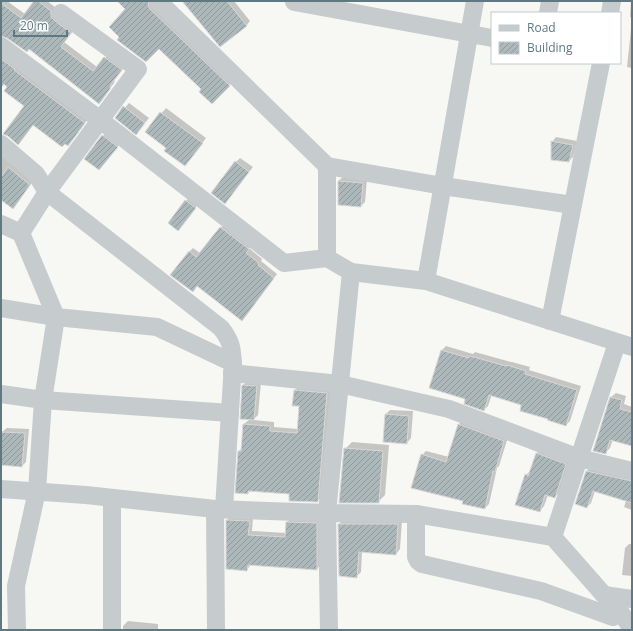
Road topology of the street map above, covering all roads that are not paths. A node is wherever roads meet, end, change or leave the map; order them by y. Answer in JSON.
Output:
{"nodes":[{"id":1,"x":158,"y":1,"type":"edge"},
{"id":2,"x":295,"y":1,"type":"edge"},
{"id":3,"x":475,"y":1,"type":"edge"},
{"id":4,"x":550,"y":1,"type":"edge"},
{"id":5,"x":612,"y":1,"type":"edge"},
{"id":6,"x":548,"y":12,"type":"edge"},
{"id":7,"x":610,"y":12,"type":"edge"},
{"id":8,"x":61,"y":13,"type":"dead end"},
{"id":9,"x":469,"y":35,"type":"junction"},
{"id":10,"x":491,"y":38,"type":"edge"},
{"id":11,"x":1,"y":46,"type":"edge"},
{"id":12,"x":601,"y":64,"type":"edge"},
{"id":13,"x":100,"y":120,"type":"junction"},
{"id":14,"x":1,"y":144,"type":"edge"},
{"id":15,"x":327,"y":166,"type":"junction"},
{"id":16,"x":443,"y":186,"type":"junction"},
{"id":17,"x":47,"y":192,"type":"junction"},
{"id":18,"x":573,"y":205,"type":"junction"},
{"id":19,"x":1,"y":224,"type":"edge"},
{"id":20,"x":21,"y":233,"type":"junction"},
{"id":21,"x":327,"y":258,"type":"junction"},
{"id":22,"x":351,"y":272,"type":"junction"},
{"id":23,"x":426,"y":281,"type":"junction"},
{"id":24,"x":1,"y":308,"type":"edge"},
{"id":25,"x":56,"y":317,"type":"junction"},
{"id":26,"x":550,"y":321,"type":"junction"},
{"id":27,"x":624,"y":345,"type":"edge"},
{"id":28,"x":233,"y":368,"type":"junction"},
{"id":29,"x":340,"y":384,"type":"junction"},
{"id":30,"x":1,"y":394,"type":"edge"},
{"id":31,"x":44,"y":400,"type":"junction"},
{"id":32,"x":230,"y":412,"type":"junction"},
{"id":33,"x":579,"y":458,"type":"junction"},
{"id":34,"x":632,"y":471,"type":"edge"},
{"id":35,"x":1,"y":489,"type":"edge"},
{"id":36,"x":37,"y":491,"type":"junction"},
{"id":37,"x":112,"y":498,"type":"junction"},
{"id":38,"x":219,"y":509,"type":"junction"},
{"id":39,"x":327,"y":513,"type":"junction"},
{"id":40,"x":416,"y":514,"type":"junction"},
{"id":41,"x":553,"y":537,"type":"junction"},
{"id":42,"x":615,"y":610,"type":"edge"},
{"id":43,"x":632,"y":629,"type":"edge"},
{"id":44,"x":17,"y":630,"type":"edge"},
{"id":45,"x":112,"y":630,"type":"edge"},
{"id":46,"x":216,"y":630,"type":"edge"},
{"id":47,"x":329,"y":630,"type":"edge"}],
"edges":[{"from":1,"to":15,"type":"street"},
{"from":2,"to":9,"type":"street"},
{"from":3,"to":9,"type":"street"},
{"from":4,"to":6,"type":"street"},
{"from":5,"to":7,"type":"street"},
{"from":8,"to":13,"type":"street"},
{"from":9,"to":10,"type":"street"},
{"from":9,"to":16,"type":"street"},
{"from":11,"to":13,"type":"street"},
{"from":12,"to":18,"type":"street"},
{"from":13,"to":17,"type":"street"},
{"from":13,"to":21,"type":"street"},
{"from":14,"to":17,"type":"street"},
{"from":15,"to":16,"type":"street"},
{"from":15,"to":21,"type":"street"},
{"from":16,"to":18,"type":"street"},
{"from":16,"to":23,"type":"street"},
{"from":17,"to":20,"type":"street"},
{"from":17,"to":28,"type":"street"},
{"from":18,"to":26,"type":"street"},
{"from":19,"to":20,"type":"street"},
{"from":20,"to":25,"type":"street"},
{"from":21,"to":22,"type":"street"},
{"from":22,"to":23,"type":"street"},
{"from":22,"to":29,"type":"street"},
{"from":23,"to":26,"type":"street"},
{"from":24,"to":25,"type":"street"},
{"from":25,"to":28,"type":"street"},
{"from":25,"to":31,"type":"street"},
{"from":26,"to":27,"type":"street"},
{"from":27,"to":33,"type":"street"},
{"from":28,"to":29,"type":"street"},
{"from":28,"to":32,"type":"street"},
{"from":29,"to":33,"type":"street"},
{"from":29,"to":39,"type":"street"},
{"from":30,"to":31,"type":"street"},
{"from":31,"to":32,"type":"street"},
{"from":31,"to":36,"type":"street"},
{"from":32,"to":38,"type":"street"},
{"from":33,"to":34,"type":"street"},
{"from":33,"to":41,"type":"street"},
{"from":35,"to":36,"type":"street"},
{"from":36,"to":37,"type":"street"},
{"from":36,"to":44,"type":"street"},
{"from":37,"to":38,"type":"street"},
{"from":37,"to":45,"type":"street"},
{"from":38,"to":39,"type":"street"},
{"from":38,"to":46,"type":"street"},
{"from":39,"to":40,"type":"street"},
{"from":39,"to":47,"type":"street"},
{"from":40,"to":41,"type":"street"},
{"from":40,"to":42,"type":"street"},
{"from":41,"to":42,"type":"street"},
{"from":42,"to":43,"type":"street"}]}
